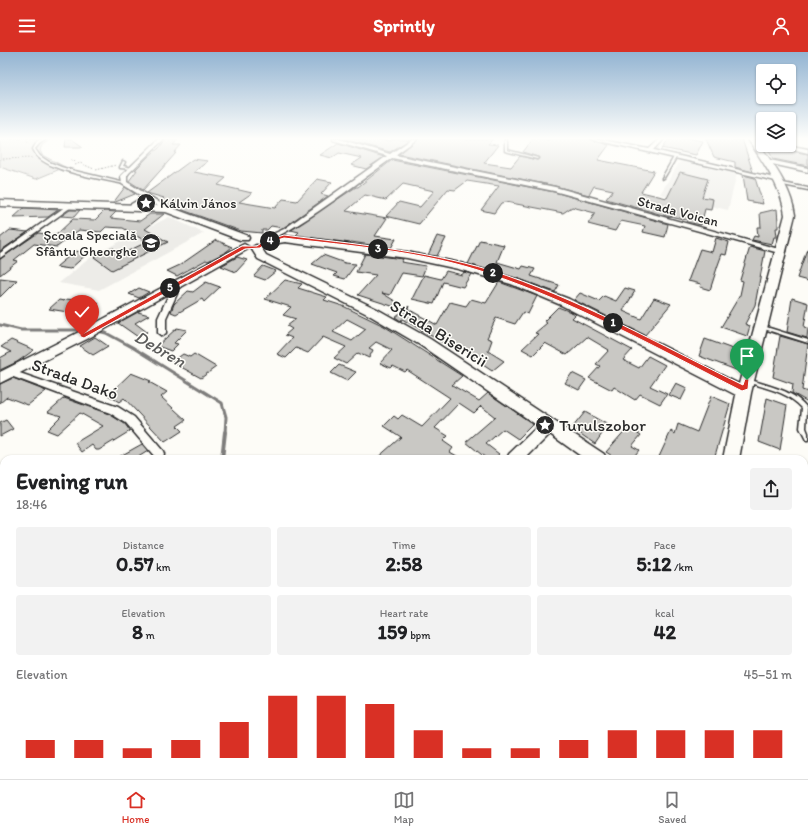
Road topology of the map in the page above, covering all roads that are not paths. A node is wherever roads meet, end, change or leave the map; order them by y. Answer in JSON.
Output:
{"nodes":[{"id":1,"x":82,"y":173,"type":"edge"},
{"id":2,"x":127,"y":173,"type":"edge"},
{"id":3,"x":367,"y":173,"type":"edge"},
{"id":4,"x":475,"y":173,"type":"edge"},
{"id":5,"x":666,"y":173,"type":"edge"},
{"id":6,"x":744,"y":173,"type":"edge"},
{"id":7,"x":772,"y":173,"type":"edge"},
{"id":8,"x":663,"y":178,"type":"dead end"},
{"id":9,"x":777,"y":181,"type":"junction"},
{"id":10,"x":124,"y":183,"type":"junction"},
{"id":11,"x":808,"y":190,"type":"edge"},
{"id":12,"x":147,"y":197,"type":"junction"},
{"id":13,"x":0,"y":203,"type":"edge"},
{"id":14,"x":71,"y":205,"type":"junction"},
{"id":15,"x":130,"y":207,"type":"junction"},
{"id":16,"x":167,"y":210,"type":"junction"},
{"id":17,"x":255,"y":243,"type":"junction"},
{"id":18,"x":782,"y":251,"type":"junction"},
{"id":19,"x":0,"y":256,"type":"edge"},
{"id":20,"x":177,"y":285,"type":"junction"},
{"id":21,"x":761,"y":326,"type":"junction"},
{"id":22,"x":162,"y":333,"type":"dead end"},
{"id":23,"x":808,"y":342,"type":"edge"},
{"id":24,"x":6,"y":375,"type":"edge"},
{"id":25,"x":745,"y":387,"type":"junction"},
{"id":26,"x":802,"y":404,"type":"junction"},
{"id":27,"x":808,"y":406,"type":"edge"},
{"id":28,"x":548,"y":426,"type":"junction"},
{"id":29,"x":808,"y":438,"type":"edge"},
{"id":30,"x":159,"y":454,"type":"dead end"},
{"id":31,"x":519,"y":455,"type":"edge"},
{"id":32,"x":592,"y":455,"type":"edge"},
{"id":33,"x":732,"y":455,"type":"edge"}],
"edges":[{"from":1,"to":10,"type":"lane"},
{"from":2,"to":10,"type":"street"},
{"from":3,"to":17,"type":"street"},
{"from":4,"to":18,"type":"street","name":"Strada Voican"},
{"from":5,"to":8,"type":"lane"},
{"from":6,"to":9,"type":"street"},
{"from":7,"to":9,"type":"main road"},
{"from":9,"to":11,"type":"lane"},
{"from":9,"to":18,"type":"main road"},
{"from":10,"to":12,"type":"street"},
{"from":12,"to":15,"type":"street"},
{"from":12,"to":16,"type":"street"},
{"from":13,"to":14,"type":"main road"},
{"from":14,"to":15,"type":"main road"},
{"from":14,"to":19,"type":"street"},
{"from":15,"to":16,"type":"main road"},
{"from":16,"to":17,"type":"main road"},
{"from":17,"to":20,"type":"main road"},
{"from":17,"to":25,"type":"main road"},
{"from":17,"to":28,"type":"main road","name":"Strada Bisericii"},
{"from":18,"to":21,"type":"main road"},
{"from":20,"to":22,"type":"street"},
{"from":20,"to":24,"type":"main road"},
{"from":21,"to":23,"type":"lane"},
{"from":21,"to":25,"type":"main road"},
{"from":24,"to":30,"type":"street","name":"Strada Dakó"},
{"from":25,"to":26,"type":"lane"},
{"from":25,"to":33,"type":"main road"},
{"from":26,"to":27,"type":"lane"},
{"from":26,"to":29,"type":"lane"},
{"from":28,"to":31,"type":"main road"},
{"from":28,"to":32,"type":"main road","name":"Strada Bisericii"}]}
